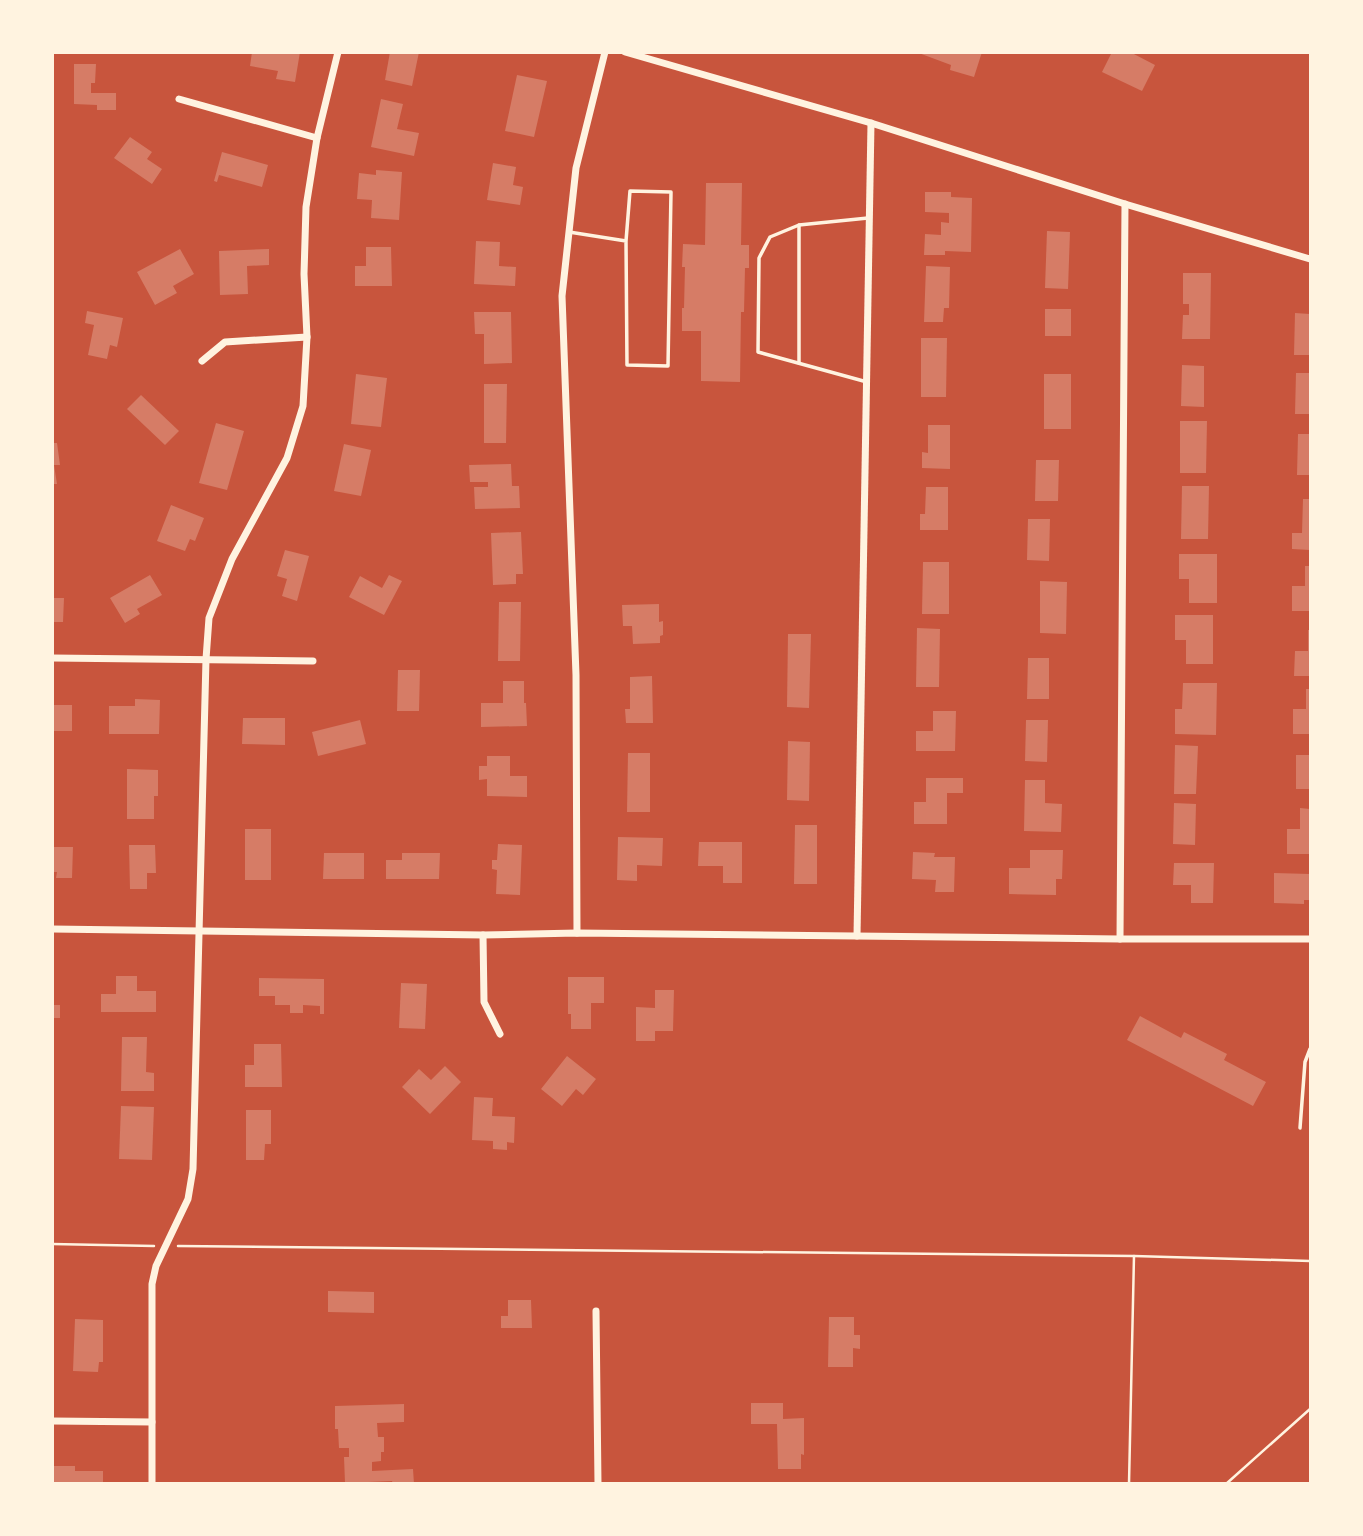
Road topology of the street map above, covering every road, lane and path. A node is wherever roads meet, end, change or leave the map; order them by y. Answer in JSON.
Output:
{"nodes":[{"id":1,"x":338,"y":52,"type":"edge"},
{"id":2,"x":605,"y":52,"type":"edge"},
{"id":3,"x":625,"y":52,"type":"edge"},
{"id":4,"x":179,"y":99,"type":"dead end"},
{"id":5,"x":871,"y":123,"type":"junction"},
{"id":6,"x":317,"y":138,"type":"junction"},
{"id":7,"x":1125,"y":204,"type":"junction"},
{"id":8,"x":870,"y":217,"type":"junction"},
{"id":9,"x":799,"y":225,"type":"junction"},
{"id":10,"x":569,"y":232,"type":"junction"},
{"id":11,"x":626,"y":241,"type":"junction"},
{"id":12,"x":1311,"y":259,"type":"edge"},
{"id":13,"x":307,"y":337,"type":"junction"},
{"id":14,"x":202,"y":360,"type":"dead end"},
{"id":15,"x":799,"y":363,"type":"junction"},
{"id":16,"x":867,"y":382,"type":"junction"},
{"id":17,"x":52,"y":658,"type":"edge"},
{"id":18,"x":206,"y":659,"type":"junction"},
{"id":19,"x":313,"y":661,"type":"dead end"},
{"id":20,"x":52,"y":929,"type":"edge"},
{"id":21,"x":199,"y":930,"type":"junction"},
{"id":22,"x":577,"y":933,"type":"junction"},
{"id":23,"x":483,"y":935,"type":"junction"},
{"id":24,"x":857,"y":936,"type":"junction"},
{"id":25,"x":1120,"y":939,"type":"junction"},
{"id":26,"x":1311,"y":939,"type":"edge"},
{"id":27,"x":500,"y":1034,"type":"dead end"},
{"id":28,"x":1311,"y":1049,"type":"edge"},
{"id":29,"x":1300,"y":1128,"type":"dead end"},
{"id":30,"x":52,"y":1244,"type":"edge"},
{"id":31,"x":152,"y":1246,"type":"dead end"},
{"id":32,"x":181,"y":1246,"type":"dead end"},
{"id":33,"x":1135,"y":1256,"type":"junction"},
{"id":34,"x":1311,"y":1261,"type":"edge"},
{"id":35,"x":596,"y":1311,"type":"dead end"},
{"id":36,"x":1311,"y":1409,"type":"edge"},
{"id":37,"x":52,"y":1421,"type":"edge"},
{"id":38,"x":152,"y":1422,"type":"junction"},
{"id":39,"x":152,"y":1483,"type":"edge"},
{"id":40,"x":598,"y":1483,"type":"edge"},
{"id":41,"x":1129,"y":1483,"type":"edge"},
{"id":42,"x":1226,"y":1483,"type":"edge"}],
"edges":[{"from":1,"to":6,"type":"street"},
{"from":2,"to":10,"type":"street"},
{"from":3,"to":5,"type":"street"},
{"from":4,"to":6,"type":"street"},
{"from":5,"to":7,"type":"street"},
{"from":5,"to":8,"type":"street"},
{"from":6,"to":13,"type":"street"},
{"from":7,"to":12,"type":"street"},
{"from":7,"to":25,"type":"street"},
{"from":8,"to":9,"type":"lane"},
{"from":8,"to":16,"type":"street"},
{"from":9,"to":15,"type":"lane"},
{"from":9,"to":15,"type":"lane"},
{"from":10,"to":11,"type":"lane"},
{"from":10,"to":22,"type":"street"},
{"from":11,"to":11,"type":"lane"},
{"from":13,"to":14,"type":"street"},
{"from":13,"to":18,"type":"street"},
{"from":15,"to":16,"type":"lane"},
{"from":16,"to":24,"type":"street"},
{"from":17,"to":18,"type":"street"},
{"from":18,"to":19,"type":"street"},
{"from":18,"to":21,"type":"street"},
{"from":20,"to":21,"type":"street"},
{"from":21,"to":23,"type":"street"},
{"from":21,"to":38,"type":"street"},
{"from":22,"to":23,"type":"street"},
{"from":22,"to":24,"type":"street"},
{"from":23,"to":27,"type":"street"},
{"from":24,"to":25,"type":"street"},
{"from":25,"to":26,"type":"street"},
{"from":28,"to":29,"type":"lane"},
{"from":30,"to":31,"type":"path"},
{"from":32,"to":33,"type":"path"},
{"from":33,"to":34,"type":"path"},
{"from":33,"to":41,"type":"path"},
{"from":35,"to":40,"type":"street"},
{"from":36,"to":42,"type":"path"},
{"from":37,"to":38,"type":"street"},
{"from":38,"to":39,"type":"street"}]}
